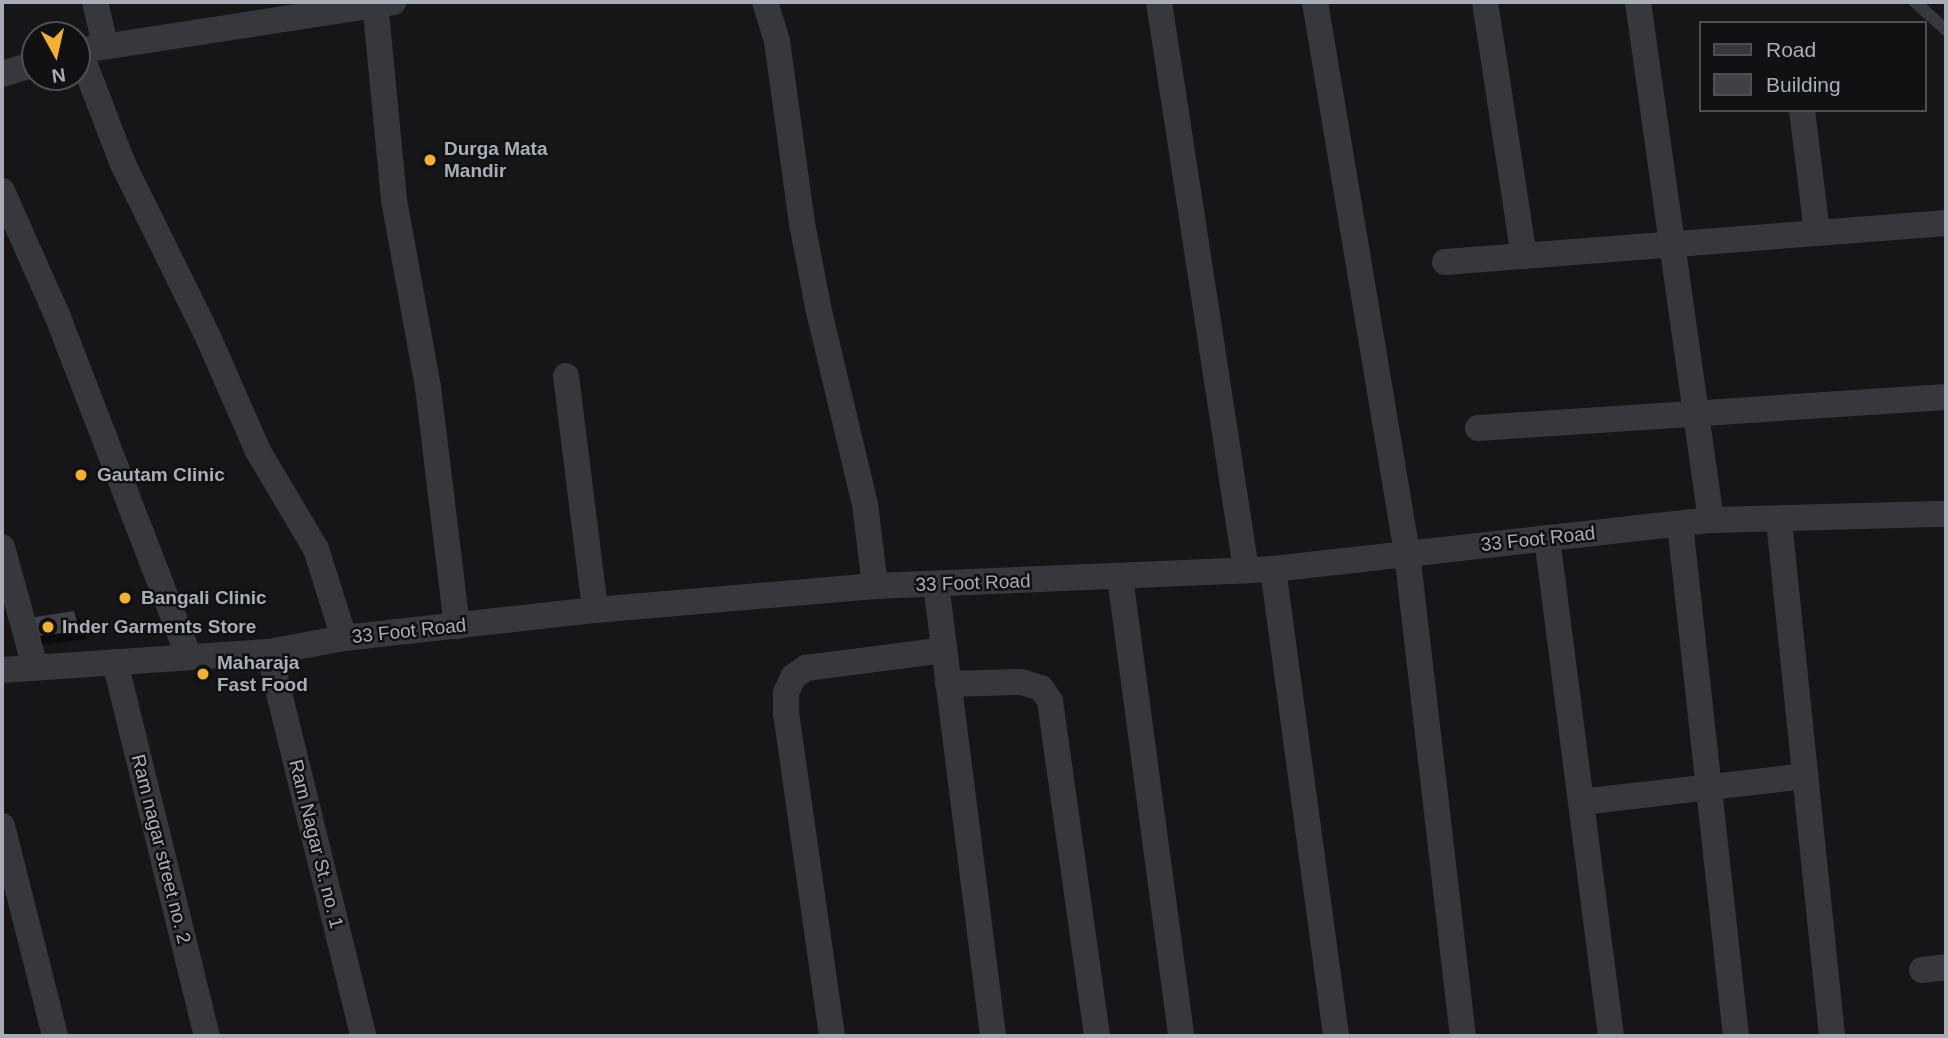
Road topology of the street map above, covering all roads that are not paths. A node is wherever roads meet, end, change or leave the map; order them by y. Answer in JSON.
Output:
{"nodes":[{"id":1,"x":95,"y":2,"type":"edge"},
{"id":2,"x":765,"y":2,"type":"edge"},
{"id":3,"x":1159,"y":2,"type":"edge"},
{"id":4,"x":1315,"y":2,"type":"edge"},
{"id":5,"x":1485,"y":2,"type":"edge"},
{"id":6,"x":1638,"y":2,"type":"edge"},
{"id":7,"x":1914,"y":2,"type":"edge"},
{"id":8,"x":381,"y":3,"type":"edge"},
{"id":9,"x":91,"y":25,"type":"edge"},
{"id":10,"x":1946,"y":30,"type":"edge"},
{"id":11,"x":91,"y":47,"type":"edge"},
{"id":12,"x":91,"y":61,"type":"edge"},
{"id":13,"x":21,"y":69,"type":"edge"},
{"id":14,"x":2,"y":75,"type":"edge"},
{"id":15,"x":1802,"y":112,"type":"edge"},
{"id":16,"x":2,"y":191,"type":"edge"},
{"id":17,"x":1946,"y":223,"type":"edge"},
{"id":18,"x":1817,"y":233,"type":"junction"},
{"id":19,"x":1672,"y":245,"type":"junction"},
{"id":20,"x":1524,"y":256,"type":"junction"},
{"id":21,"x":1445,"y":262,"type":"dead end"},
{"id":22,"x":566,"y":376,"type":"dead end"},
{"id":23,"x":1946,"y":397,"type":"edge"},
{"id":24,"x":1695,"y":412,"type":"junction"},
{"id":25,"x":1478,"y":428,"type":"dead end"},
{"id":26,"x":1946,"y":514,"type":"edge"},
{"id":27,"x":1711,"y":520,"type":"junction"},
{"id":28,"x":1779,"y":520,"type":"junction"},
{"id":29,"x":1680,"y":524,"type":"junction"},
{"id":30,"x":1548,"y":538,"type":"junction"},
{"id":31,"x":2,"y":547,"type":"edge"},
{"id":32,"x":1407,"y":553,"type":"junction"},
{"id":33,"x":1273,"y":569,"type":"junction"},
{"id":34,"x":1246,"y":570,"type":"junction"},
{"id":35,"x":1120,"y":577,"type":"junction"},
{"id":36,"x":936,"y":584,"type":"junction"},
{"id":37,"x":874,"y":586,"type":"junction"},
{"id":38,"x":595,"y":610,"type":"junction"},
{"id":39,"x":457,"y":626,"type":"junction"},
{"id":40,"x":344,"y":639,"type":"junction"},
{"id":41,"x":944,"y":650,"type":"junction"},
{"id":42,"x":269,"y":652,"type":"junction"},
{"id":43,"x":188,"y":655,"type":"junction"},
{"id":44,"x":115,"y":662,"type":"junction"},
{"id":45,"x":35,"y":667,"type":"junction"},
{"id":46,"x":2,"y":670,"type":"edge"},
{"id":47,"x":948,"y":684,"type":"junction"},
{"id":48,"x":1805,"y":776,"type":"junction"},
{"id":49,"x":1707,"y":786,"type":"junction"},
{"id":50,"x":1581,"y":802,"type":"junction"},
{"id":51,"x":2,"y":826,"type":"edge"},
{"id":52,"x":55,"y":1036,"type":"edge"},
{"id":53,"x":206,"y":1036,"type":"edge"},
{"id":54,"x":363,"y":1036,"type":"edge"},
{"id":55,"x":832,"y":1036,"type":"edge"},
{"id":56,"x":993,"y":1036,"type":"edge"},
{"id":57,"x":1097,"y":1036,"type":"edge"},
{"id":58,"x":1181,"y":1036,"type":"edge"},
{"id":59,"x":1336,"y":1036,"type":"edge"},
{"id":60,"x":1463,"y":1036,"type":"edge"},
{"id":61,"x":1611,"y":1036,"type":"edge"},
{"id":62,"x":1736,"y":1036,"type":"edge"},
{"id":63,"x":1832,"y":1036,"type":"edge"}],
"edges":[{"from":1,"to":9,"type":"street"},
{"from":2,"to":37,"type":"street"},
{"from":3,"to":34,"type":"street"},
{"from":4,"to":32,"type":"street"},
{"from":5,"to":20,"type":"street"},
{"from":6,"to":19,"type":"street"},
{"from":7,"to":10,"type":"lane"},
{"from":8,"to":11,"type":"street"},
{"from":8,"to":39,"type":"street"},
{"from":12,"to":40,"type":"street"},
{"from":13,"to":14,"type":"street"},
{"from":15,"to":18,"type":"street"},
{"from":16,"to":43,"type":"street"},
{"from":17,"to":18,"type":"street"},
{"from":18,"to":19,"type":"street"},
{"from":19,"to":20,"type":"street"},
{"from":19,"to":24,"type":"street"},
{"from":20,"to":21,"type":"street"},
{"from":22,"to":38,"type":"street"},
{"from":23,"to":24,"type":"street"},
{"from":24,"to":25,"type":"street"},
{"from":24,"to":27,"type":"street"},
{"from":26,"to":28,"type":"street","name":"33 Foot Road"},
{"from":27,"to":28,"type":"street","name":"33 Foot Road"},
{"from":27,"to":29,"type":"street","name":"33 Foot Road"},
{"from":28,"to":48,"type":"street"},
{"from":29,"to":30,"type":"street","name":"33 Foot Road"},
{"from":29,"to":49,"type":"street"},
{"from":30,"to":32,"type":"street","name":"33 Foot Road"},
{"from":30,"to":50,"type":"street"},
{"from":31,"to":45,"type":"street"},
{"from":32,"to":33,"type":"street","name":"33 Foot Road"},
{"from":32,"to":60,"type":"street"},
{"from":33,"to":34,"type":"street","name":"33 Foot Road"},
{"from":33,"to":59,"type":"street"},
{"from":34,"to":35,"type":"street","name":"33 Foot Road"},
{"from":35,"to":36,"type":"street","name":"33 Foot Road"},
{"from":35,"to":58,"type":"street"},
{"from":36,"to":37,"type":"street","name":"33 Foot Road"},
{"from":36,"to":41,"type":"street"},
{"from":37,"to":38,"type":"street","name":"33 Foot Road"},
{"from":38,"to":39,"type":"street","name":"33 Foot Road"},
{"from":39,"to":40,"type":"street","name":"33 Foot Road"},
{"from":40,"to":42,"type":"street","name":"33 Foot Road"},
{"from":41,"to":47,"type":"street"},
{"from":41,"to":55,"type":"street"},
{"from":42,"to":43,"type":"street","name":"33 Foot Road"},
{"from":42,"to":54,"type":"street","name":"Ram Nagar St. no. 1"},
{"from":43,"to":44,"type":"street","name":"33 Foot Road"},
{"from":44,"to":45,"type":"street","name":"33 Foot Road"},
{"from":44,"to":53,"type":"street","name":"Ram nagar street no. 2"},
{"from":45,"to":46,"type":"street","name":"33 Foot Road"},
{"from":47,"to":56,"type":"street"},
{"from":47,"to":57,"type":"street"},
{"from":48,"to":49,"type":"street"},
{"from":48,"to":63,"type":"street"},
{"from":49,"to":50,"type":"street"},
{"from":49,"to":62,"type":"street"},
{"from":50,"to":61,"type":"street"},
{"from":51,"to":52,"type":"street"}]}
